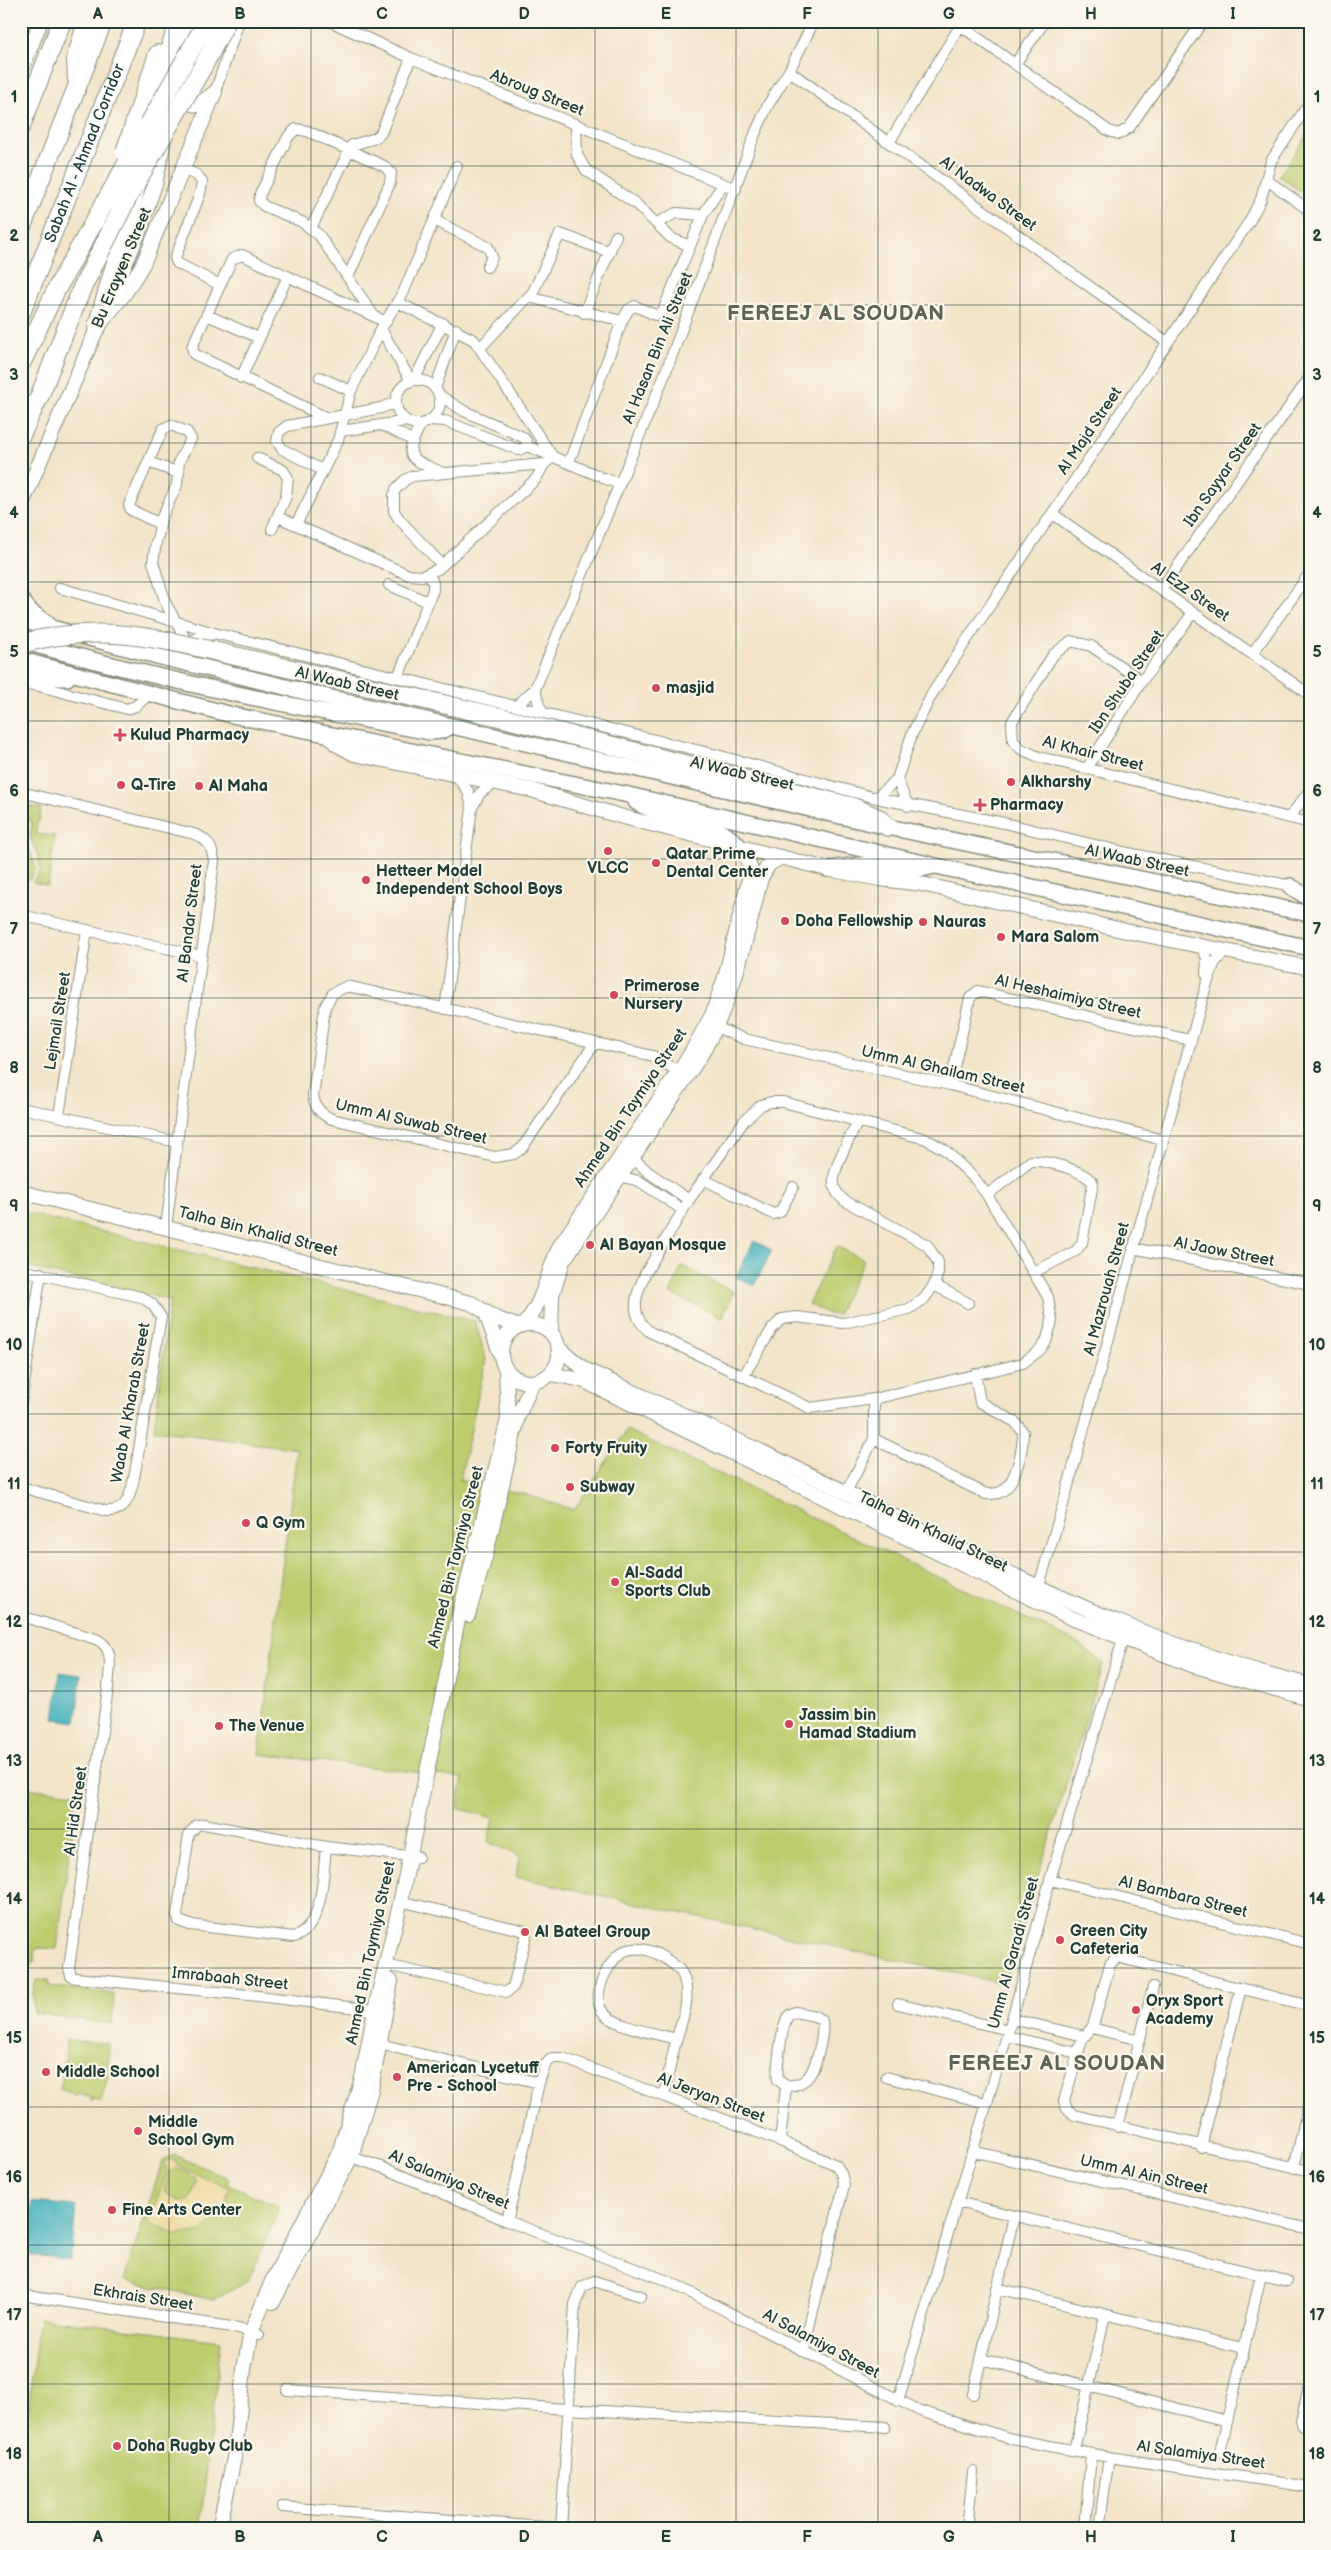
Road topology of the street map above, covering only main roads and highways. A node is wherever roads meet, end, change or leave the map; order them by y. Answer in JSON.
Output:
{"nodes":[{"id":1,"x":62,"y":21,"type":"edge"},
{"id":2,"x":87,"y":21,"type":"edge"},
{"id":3,"x":103,"y":21,"type":"edge"},
{"id":4,"x":137,"y":21,"type":"edge"},
{"id":5,"x":169,"y":21,"type":"edge"},
{"id":6,"x":180,"y":21,"type":"edge"},
{"id":7,"x":207,"y":21,"type":"edge"},
{"id":8,"x":226,"y":21,"type":"edge"},
{"id":9,"x":78,"y":87,"type":"junction"},
{"id":10,"x":21,"y":126,"type":"edge"},
{"id":11,"x":21,"y":229,"type":"edge"},
{"id":12,"x":82,"y":288,"type":"junction"},
{"id":13,"x":21,"y":313,"type":"edge"},
{"id":14,"x":97,"y":327,"type":"road end"},
{"id":15,"x":21,"y":364,"type":"edge"},
{"id":16,"x":21,"y":435,"type":"edge"},
{"id":17,"x":21,"y":600,"type":"edge"},
{"id":18,"x":21,"y":620,"type":"edge"},
{"id":19,"x":58,"y":630,"type":"junction"},
{"id":20,"x":21,"y":642,"type":"edge"},
{"id":21,"x":21,"y":660,"type":"edge"},
{"id":22,"x":21,"y":677,"type":"edge"},
{"id":23,"x":92,"y":678,"type":"junction"},
{"id":24,"x":451,"y":726,"type":"junction"},
{"id":25,"x":624,"y":794,"type":"junction"},
{"id":26,"x":888,"y":827,"type":"junction"},
{"id":27,"x":739,"y":846,"type":"road end"},
{"id":28,"x":936,"y":866,"type":"junction"},
{"id":29,"x":827,"y":869,"type":"road end"},
{"id":30,"x":1290,"y":886,"type":"road end"},
{"id":31,"x":1310,"y":899,"type":"edge"},
{"id":32,"x":1310,"y":914,"type":"edge"},
{"id":33,"x":1310,"y":948,"type":"edge"}],
"edges":[{"from":1,"to":10,"type":"highway"},
{"from":2,"to":9,"type":"highway"},
{"from":3,"to":9,"type":"highway"},
{"from":4,"to":13,"type":"highway","name":"Sabah Al - Ahmad Corridor"},
{"from":5,"to":12,"type":"highway","name":"Bu Erayyen Street","bridge":true},
{"from":6,"to":14,"type":"highway"},
{"from":7,"to":15,"type":"highway","bridge":true},
{"from":8,"to":12,"type":"highway","bridge":true},
{"from":9,"to":11,"type":"highway"},
{"from":12,"to":16,"type":"highway"},
{"from":17,"to":19,"type":"main road"},
{"from":18,"to":19,"type":"main road","name":"Al Waab Street"},
{"from":19,"to":24,"type":"main road","name":"Al Waab Street"},
{"from":20,"to":24,"type":"main road"},
{"from":20,"to":26,"type":"highway","bridge":true},
{"from":21,"to":23,"type":"main road"},
{"from":22,"to":23,"type":"main road"},
{"from":23,"to":25,"type":"main road"},
{"from":24,"to":26,"type":"main road","name":"Al Waab Street"},
{"from":25,"to":27,"type":"main road"},
{"from":25,"to":28,"type":"main road"},
{"from":26,"to":32,"type":"main road","name":"Al Waab Street"},
{"from":28,"to":29,"type":"main road"},
{"from":28,"to":33,"type":"main road"},
{"from":30,"to":31,"type":"main road"}]}
